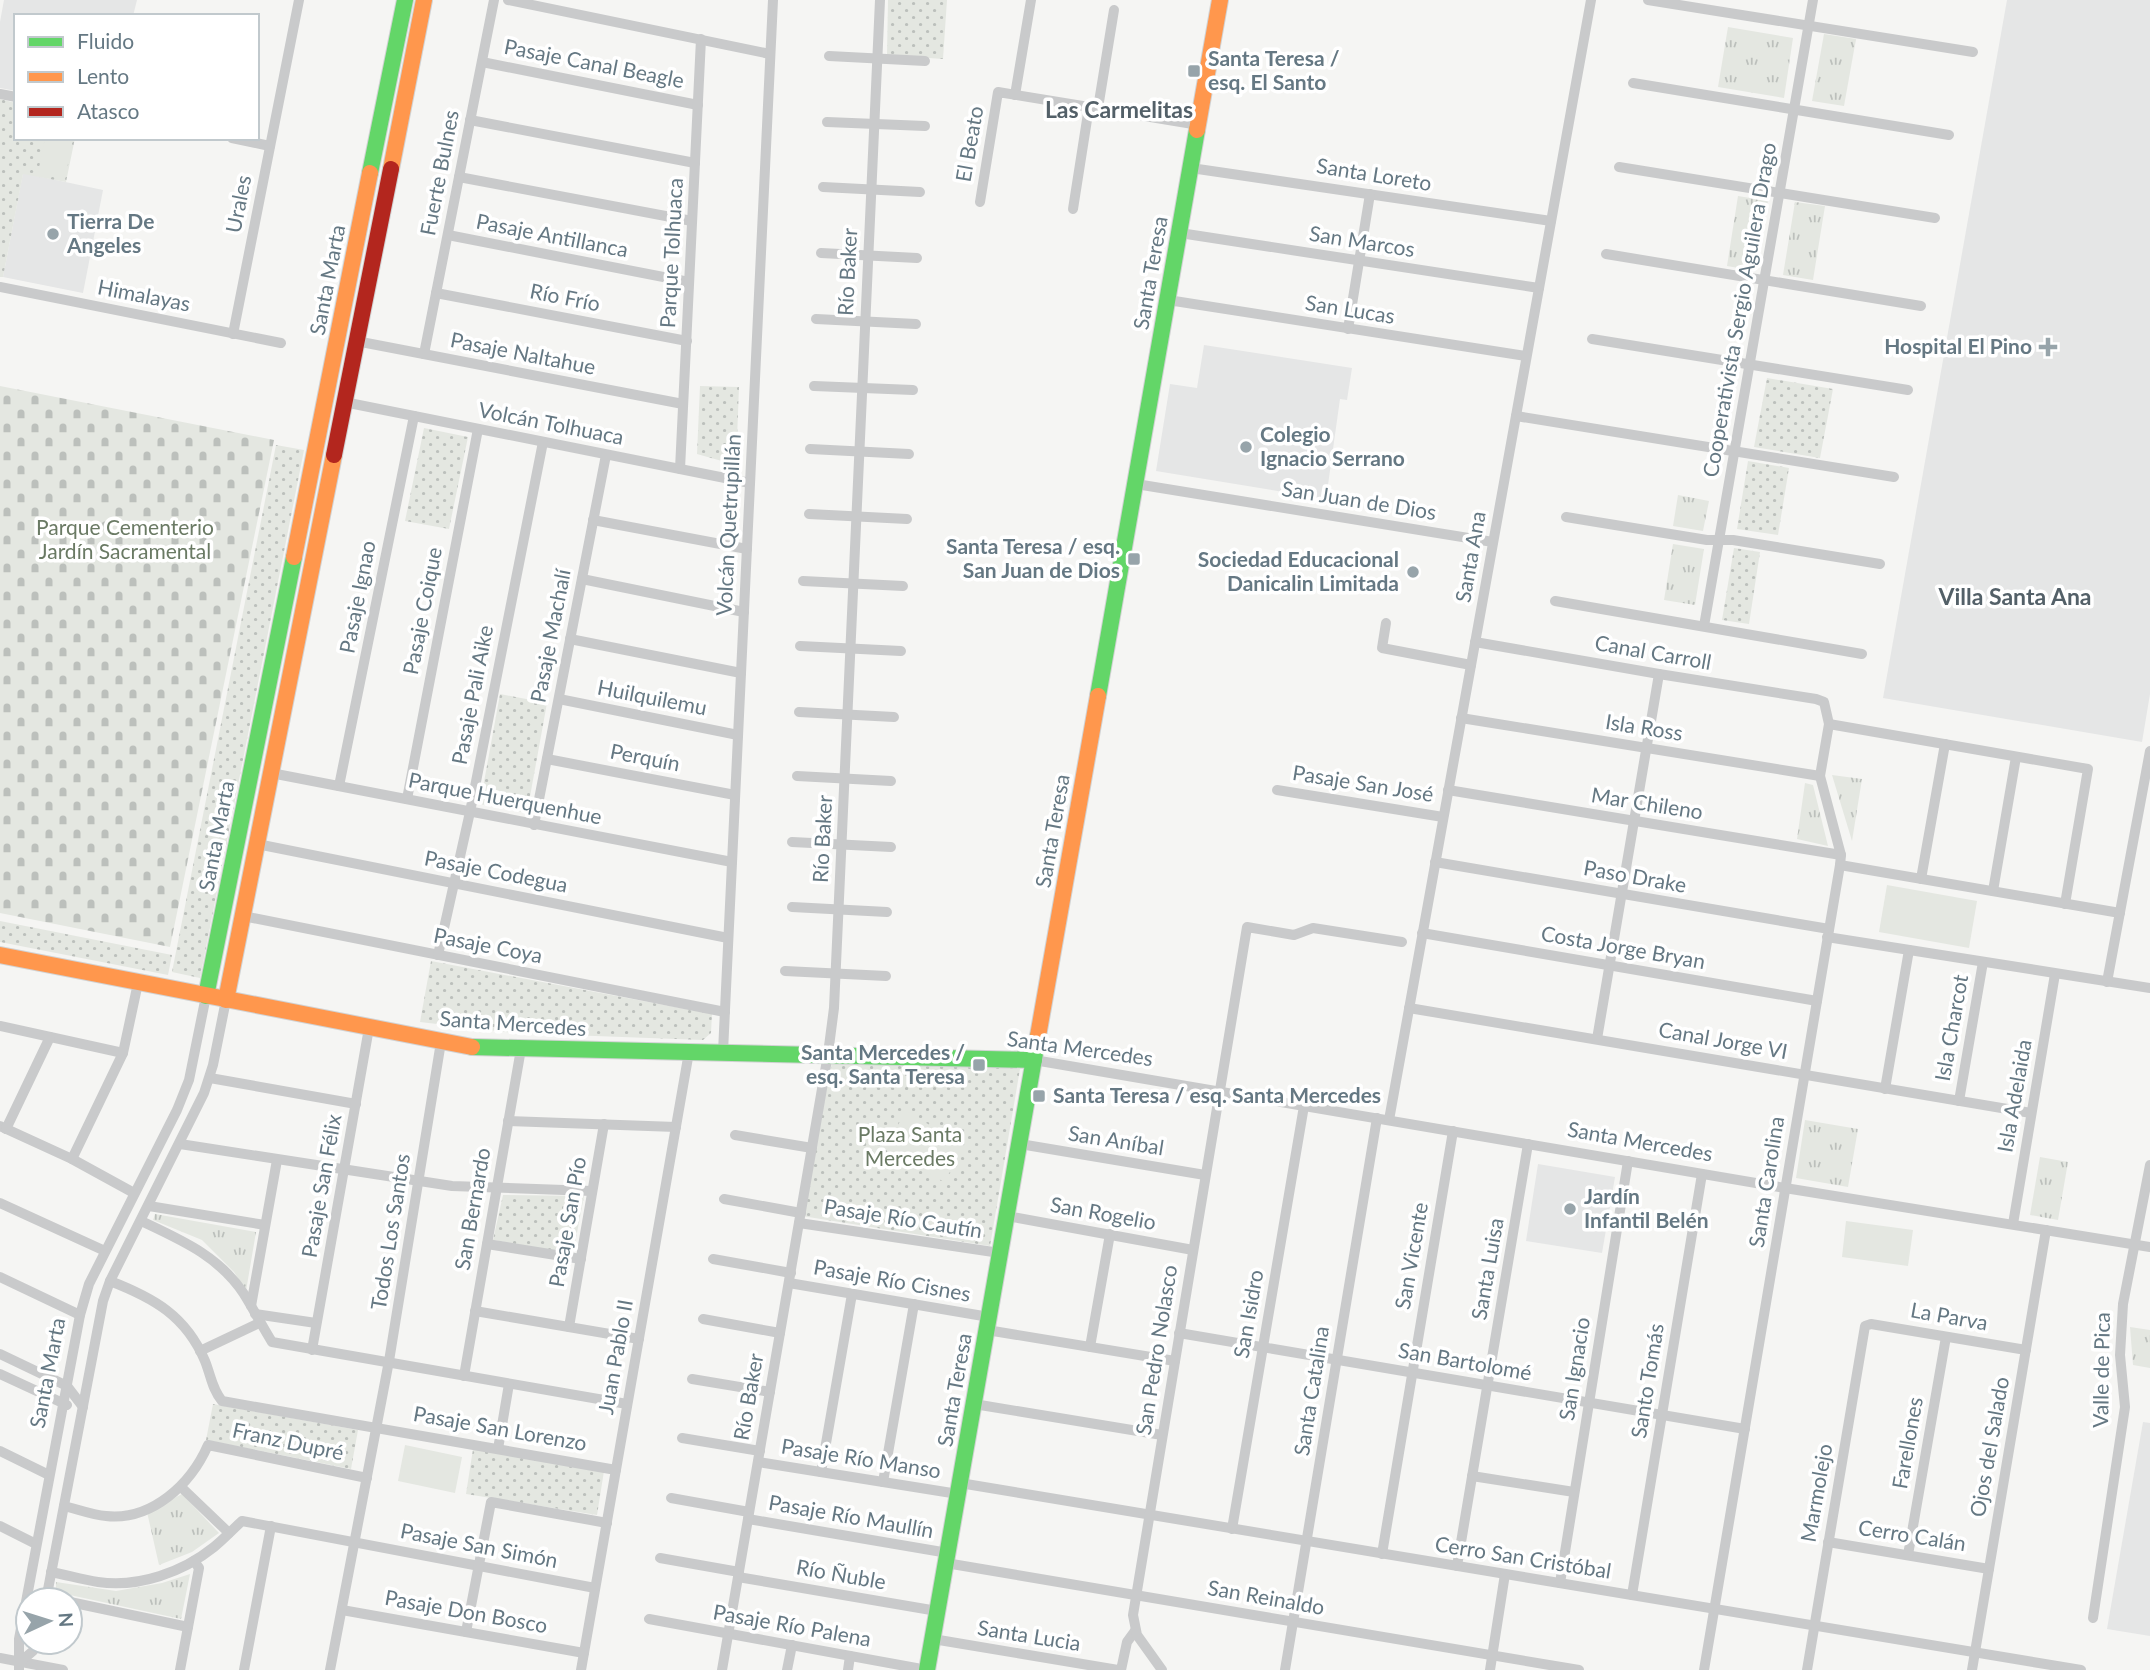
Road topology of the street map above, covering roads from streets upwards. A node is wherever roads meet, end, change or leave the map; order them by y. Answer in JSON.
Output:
{"nodes":[{"id":1,"x":299,"y":0,"type":"edge"},
{"id":2,"x":405,"y":0,"type":"edge"},
{"id":3,"x":424,"y":0,"type":"edge"},
{"id":4,"x":494,"y":0,"type":"edge"},
{"id":5,"x":508,"y":0,"type":"edge"},
{"id":6,"x":773,"y":0,"type":"edge"},
{"id":7,"x":880,"y":0,"type":"edge"},
{"id":8,"x":1031,"y":0,"type":"edge"},
{"id":9,"x":1220,"y":0,"type":"edge"},
{"id":10,"x":1591,"y":0,"type":"edge"},
{"id":11,"x":1648,"y":0,"type":"edge"},
{"id":12,"x":1814,"y":0,"type":"edge"},
{"id":13,"x":1114,"y":10,"type":"dead end"},
{"id":14,"x":1809,"y":25,"type":"junction"},
{"id":15,"x":701,"y":39,"type":"junction"},
{"id":16,"x":1973,"y":52,"type":"dead end"},
{"id":17,"x":770,"y":54,"type":"junction"},
{"id":18,"x":829,"y":56,"type":"dead end"},
{"id":19,"x":877,"y":59,"type":"junction"},
{"id":20,"x":925,"y":61,"type":"dead end"},
{"id":21,"x":482,"y":62,"type":"junction"},
{"id":22,"x":1633,"y":83,"type":"dead end"},
{"id":23,"x":1015,"y":95,"type":"junction"},
{"id":24,"x":698,"y":105,"type":"junction"},
{"id":25,"x":1094,"y":108,"type":"junction"},
{"id":26,"x":1794,"y":109,"type":"junction"},
{"id":27,"x":470,"y":120,"type":"junction"},
{"id":28,"x":827,"y":122,"type":"dead end"},
{"id":29,"x":874,"y":124,"type":"junction"},
{"id":30,"x":1199,"y":125,"type":"junction"},
{"id":31,"x":925,"y":126,"type":"dead end"},
{"id":32,"x":1949,"y":135,"type":"dead end"},
{"id":33,"x":242,"y":140,"type":"edge"},
{"id":34,"x":270,"y":146,"type":"junction"},
{"id":35,"x":695,"y":163,"type":"junction"},
{"id":36,"x":1191,"y":167,"type":"junction"},
{"id":37,"x":1619,"y":167,"type":"dead end"},
{"id":38,"x":459,"y":177,"type":"junction"},
{"id":39,"x":823,"y":187,"type":"dead end"},
{"id":40,"x":872,"y":190,"type":"junction"},
{"id":41,"x":920,"y":192,"type":"dead end"},
{"id":42,"x":1780,"y":192,"type":"junction"},
{"id":43,"x":1370,"y":194,"type":"junction"},
{"id":44,"x":979,"y":202,"type":"dead end"},
{"id":45,"x":1073,"y":209,"type":"dead end"},
{"id":46,"x":1936,"y":218,"type":"dead end"},
{"id":47,"x":692,"y":221,"type":"junction"},
{"id":48,"x":1551,"y":221,"type":"junction"},
{"id":49,"x":1180,"y":233,"type":"junction"},
{"id":50,"x":448,"y":235,"type":"junction"},
{"id":51,"x":821,"y":253,"type":"dead end"},
{"id":52,"x":1606,"y":254,"type":"dead end"},
{"id":53,"x":869,"y":255,"type":"junction"},
{"id":54,"x":917,"y":258,"type":"dead end"},
{"id":55,"x":1359,"y":261,"type":"junction"},
{"id":56,"x":1765,"y":280,"type":"junction"},
{"id":57,"x":690,"y":282,"type":"junction"},
{"id":58,"x":0,"y":287,"type":"edge"},
{"id":59,"x":1539,"y":288,"type":"junction"},
{"id":60,"x":436,"y":293,"type":"junction"},
{"id":61,"x":1168,"y":300,"type":"junction"},
{"id":62,"x":1921,"y":306,"type":"dead end"},
{"id":63,"x":816,"y":319,"type":"dead end"},
{"id":64,"x":865,"y":321,"type":"junction"},
{"id":65,"x":916,"y":324,"type":"dead end"},
{"id":66,"x":1348,"y":329,"type":"junction"},
{"id":67,"x":233,"y":334,"type":"junction"},
{"id":68,"x":1592,"y":339,"type":"dead end"},
{"id":69,"x":356,"y":341,"type":"junction"},
{"id":70,"x":687,"y":341,"type":"junction"},
{"id":71,"x":281,"y":343,"type":"dead end"},
{"id":72,"x":424,"y":354,"type":"junction"},
{"id":73,"x":1526,"y":356,"type":"junction"},
{"id":74,"x":1750,"y":365,"type":"junction"},
{"id":75,"x":814,"y":386,"type":"dead end"},
{"id":76,"x":863,"y":388,"type":"junction"},
{"id":77,"x":913,"y":390,"type":"dead end"},
{"id":78,"x":1908,"y":390,"type":"dead end"},
{"id":79,"x":344,"y":402,"type":"junction"},
{"id":80,"x":683,"y":404,"type":"junction"},
{"id":81,"x":414,"y":416,"type":"junction"},
{"id":82,"x":1516,"y":416,"type":"junction"},
{"id":83,"x":478,"y":429,"type":"junction"},
{"id":84,"x":543,"y":442,"type":"junction"},
{"id":85,"x":810,"y":449,"type":"dead end"},
{"id":86,"x":859,"y":452,"type":"junction"},
{"id":87,"x":1735,"y":452,"type":"junction"},
{"id":88,"x":909,"y":454,"type":"dead end"},
{"id":89,"x":606,"y":455,"type":"junction"},
{"id":90,"x":680,"y":469,"type":"junction"},
{"id":91,"x":1894,"y":477,"type":"dead end"},
{"id":92,"x":750,"y":483,"type":"junction"},
{"id":93,"x":1136,"y":484,"type":"junction"},
{"id":94,"x":809,"y":514,"type":"dead end"},
{"id":95,"x":857,"y":517,"type":"junction"},
{"id":96,"x":1566,"y":517,"type":"dead end"},
{"id":97,"x":907,"y":519,"type":"dead end"},
{"id":98,"x":593,"y":520,"type":"junction"},
{"id":99,"x":1719,"y":540,"type":"junction"},
{"id":100,"x":1493,"y":542,"type":"junction"},
{"id":101,"x":747,"y":549,"type":"junction"},
{"id":102,"x":1880,"y":564,"type":"dead end"},
{"id":103,"x":582,"y":579,"type":"junction"},
{"id":104,"x":803,"y":581,"type":"dead end"},
{"id":105,"x":854,"y":584,"type":"junction"},
{"id":106,"x":903,"y":586,"type":"dead end"},
{"id":107,"x":1555,"y":601,"type":"dead end"},
{"id":108,"x":744,"y":612,"type":"junction"},
{"id":109,"x":1386,"y":623,"type":"dead end"},
{"id":110,"x":1704,"y":626,"type":"junction"},
{"id":111,"x":570,"y":639,"type":"junction"},
{"id":112,"x":1475,"y":642,"type":"junction"},
{"id":113,"x":800,"y":646,"type":"dead end"},
{"id":114,"x":851,"y":648,"type":"junction"},
{"id":115,"x":901,"y":651,"type":"dead end"},
{"id":116,"x":1862,"y":654,"type":"dead end"},
{"id":117,"x":1471,"y":665,"type":"junction"},
{"id":118,"x":741,"y":673,"type":"junction"},
{"id":119,"x":1659,"y":674,"type":"junction"},
{"id":120,"x":559,"y":699,"type":"junction"},
{"id":121,"x":1824,"y":702,"type":"joint"},
{"id":122,"x":799,"y":712,"type":"dead end"},
{"id":123,"x":848,"y":715,"type":"junction"},
{"id":124,"x":894,"y":716,"type":"dead end"},
{"id":125,"x":1461,"y":718,"type":"junction"},
{"id":126,"x":1829,"y":724,"type":"junction"},
{"id":127,"x":738,"y":735,"type":"junction"},
{"id":128,"x":1945,"y":744,"type":"junction"},
{"id":129,"x":1646,"y":748,"type":"junction"},
{"id":130,"x":2150,"y":751,"type":"edge"},
{"id":131,"x":2016,"y":757,"type":"junction"},
{"id":132,"x":547,"y":759,"type":"junction"},
{"id":133,"x":271,"y":773,"type":"junction"},
{"id":134,"x":797,"y":776,"type":"dead end"},
{"id":135,"x":1820,"y":776,"type":"junction"},
{"id":136,"x":845,"y":779,"type":"junction"},
{"id":137,"x":891,"y":781,"type":"dead end"},
{"id":138,"x":339,"y":786,"type":"junction"},
{"id":139,"x":1277,"y":790,"type":"dead end"},
{"id":140,"x":1448,"y":790,"type":"junction"},
{"id":141,"x":735,"y":795,"type":"junction"},
{"id":142,"x":407,"y":799,"type":"junction"},
{"id":143,"x":470,"y":812,"type":"junction"},
{"id":144,"x":1443,"y":817,"type":"junction"},
{"id":145,"x":1634,"y":821,"type":"junction"},
{"id":146,"x":534,"y":825,"type":"junction"},
{"id":147,"x":792,"y":842,"type":"dead end"},
{"id":148,"x":257,"y":844,"type":"junction"},
{"id":149,"x":842,"y":845,"type":"junction"},
{"id":150,"x":891,"y":847,"type":"dead end"},
{"id":151,"x":1840,"y":860,"type":"junction"},
{"id":152,"x":732,"y":862,"type":"junction"},
{"id":153,"x":1435,"y":862,"type":"junction"},
{"id":154,"x":1921,"y":879,"type":"junction"},
{"id":155,"x":454,"y":884,"type":"junction"},
{"id":156,"x":1993,"y":891,"type":"junction"},
{"id":157,"x":1621,"y":894,"type":"junction"},
{"id":158,"x":2065,"y":904,"type":"junction"},
{"id":159,"x":792,"y":907,"type":"dead end"},
{"id":160,"x":839,"y":909,"type":"junction"},
{"id":161,"x":887,"y":912,"type":"dead end"},
{"id":162,"x":2120,"y":913,"type":"junction"},
{"id":163,"x":243,"y":916,"type":"junction"},
{"id":164,"x":1422,"y":933,"type":"junction"},
{"id":165,"x":1828,"y":933,"type":"junction"},
{"id":166,"x":728,"y":939,"type":"junction"},
{"id":167,"x":1402,"y":942,"type":"dead end"},
{"id":168,"x":1909,"y":950,"type":"junction"},
{"id":169,"x":0,"y":955,"type":"edge"},
{"id":170,"x":438,"y":955,"type":"junction"},
{"id":171,"x":1983,"y":962,"type":"junction"},
{"id":172,"x":1609,"y":965,"type":"junction"},
{"id":173,"x":785,"y":971,"type":"dead end"},
{"id":174,"x":836,"y":974,"type":"junction"},
{"id":175,"x":2055,"y":974,"type":"junction"},
{"id":176,"x":886,"y":976,"type":"dead end"},
{"id":177,"x":2107,"y":982,"type":"junction"},
{"id":178,"x":138,"y":983,"type":"junction"},
{"id":179,"x":2150,"y":988,"type":"edge"},
{"id":180,"x":206,"y":996,"type":"junction"},
{"id":181,"x":226,"y":1000,"type":"junction"},
{"id":182,"x":1817,"y":1001,"type":"junction"},
{"id":183,"x":1409,"y":1007,"type":"junction"},
{"id":184,"x":725,"y":1012,"type":"junction"},
{"id":185,"x":0,"y":1026,"type":"edge"},
{"id":186,"x":369,"y":1028,"type":"junction"},
{"id":187,"x":50,"y":1037,"type":"junction"},
{"id":188,"x":1597,"y":1039,"type":"junction"},
{"id":189,"x":441,"y":1042,"type":"junction"},
{"id":190,"x":521,"y":1049,"type":"junction"},
{"id":191,"x":689,"y":1052,"type":"junction"},
{"id":192,"x":723,"y":1052,"type":"junction"},
{"id":193,"x":123,"y":1053,"type":"junction"},
{"id":194,"x":828,"y":1054,"type":"junction"},
{"id":195,"x":1034,"y":1060,"type":"junction"},
{"id":196,"x":1804,"y":1074,"type":"junction"},
{"id":197,"x":209,"y":1078,"type":"junction"},
{"id":198,"x":1885,"y":1088,"type":"junction"},
{"id":199,"x":1219,"y":1091,"type":"junction"},
{"id":200,"x":1959,"y":1101,"type":"junction"},
{"id":201,"x":356,"y":1104,"type":"junction"},
{"id":202,"x":1304,"y":1106,"type":"junction"},
{"id":203,"x":2031,"y":1114,"type":"junction"},
{"id":204,"x":1383,"y":1119,"type":"junction"},
{"id":205,"x":508,"y":1121,"type":"junction"},
{"id":206,"x":604,"y":1124,"type":"junction"},
{"id":207,"x":3,"y":1127,"type":"edge"},
{"id":208,"x":676,"y":1127,"type":"junction"},
{"id":209,"x":1453,"y":1131,"type":"junction"},
{"id":210,"x":735,"y":1135,"type":"dead end"},
{"id":211,"x":180,"y":1144,"type":"junction"},
{"id":212,"x":1020,"y":1144,"type":"junction"},
{"id":213,"x":1528,"y":1144,"type":"junction"},
{"id":214,"x":812,"y":1149,"type":"junction"},
{"id":215,"x":72,"y":1159,"type":"junction"},
{"id":216,"x":277,"y":1160,"type":"junction"},
{"id":217,"x":1628,"y":1161,"type":"junction"},
{"id":218,"x":2150,"y":1165,"type":"edge"},
{"id":219,"x":344,"y":1171,"type":"junction"},
{"id":220,"x":1702,"y":1174,"type":"junction"},
{"id":221,"x":1205,"y":1175,"type":"junction"},
{"id":222,"x":419,"y":1181,"type":"junction"},
{"id":223,"x":1785,"y":1188,"type":"junction"},
{"id":224,"x":496,"y":1189,"type":"junction"},
{"id":225,"x":593,"y":1191,"type":"junction"},
{"id":226,"x":134,"y":1193,"type":"junction"},
{"id":227,"x":724,"y":1199,"type":"dead end"},
{"id":228,"x":0,"y":1203,"type":"edge"},
{"id":229,"x":149,"y":1206,"type":"junction"},
{"id":230,"x":1007,"y":1216,"type":"junction"},
{"id":231,"x":800,"y":1218,"type":"junction"},
{"id":232,"x":141,"y":1221,"type":"junction"},
{"id":233,"x":2012,"y":1224,"type":"junction"},
{"id":234,"x":265,"y":1225,"type":"junction"},
{"id":235,"x":2046,"y":1230,"type":"junction"},
{"id":236,"x":1110,"y":1234,"type":"junction"},
{"id":237,"x":487,"y":1244,"type":"junction"},
{"id":238,"x":2135,"y":1244,"type":"junction"},
{"id":239,"x":2150,"y":1247,"type":"edge"},
{"id":240,"x":1193,"y":1250,"type":"junction"},
{"id":241,"x":104,"y":1251,"type":"junction"},
{"id":242,"x":1000,"y":1253,"type":"junction"},
{"id":243,"x":581,"y":1259,"type":"junction"},
{"id":244,"x":713,"y":1259,"type":"dead end"},
{"id":245,"x":0,"y":1277,"type":"edge"},
{"id":246,"x":790,"y":1278,"type":"junction"},
{"id":247,"x":110,"y":1281,"type":"junction"},
{"id":248,"x":852,"y":1294,"type":"junction"},
{"id":249,"x":914,"y":1304,"type":"junction"},
{"id":250,"x":475,"y":1311,"type":"junction"},
{"id":251,"x":255,"y":1314,"type":"junction"},
{"id":252,"x":80,"y":1315,"type":"junction"},
{"id":253,"x":703,"y":1319,"type":"dead end"},
{"id":254,"x":316,"y":1323,"type":"junction"},
{"id":255,"x":988,"y":1324,"type":"junction"},
{"id":256,"x":1866,"y":1324,"type":"joint"},
{"id":257,"x":569,"y":1327,"type":"junction"},
{"id":258,"x":780,"y":1333,"type":"junction"},
{"id":259,"x":1179,"y":1333,"type":"junction"},
{"id":260,"x":1946,"y":1336,"type":"junction"},
{"id":261,"x":639,"y":1339,"type":"junction"},
{"id":262,"x":1090,"y":1347,"type":"junction"},
{"id":263,"x":1263,"y":1347,"type":"junction"},
{"id":264,"x":312,"y":1350,"type":"junction"},
{"id":265,"x":2026,"y":1350,"type":"junction"},
{"id":266,"x":201,"y":1351,"type":"junction"},
{"id":267,"x":0,"y":1354,"type":"edge"},
{"id":268,"x":1337,"y":1360,"type":"junction"},
{"id":269,"x":389,"y":1361,"type":"junction"},
{"id":270,"x":1175,"y":1361,"type":"junction"},
{"id":271,"x":1412,"y":1373,"type":"junction"},
{"id":272,"x":0,"y":1374,"type":"edge"},
{"id":273,"x":464,"y":1376,"type":"junction"},
{"id":274,"x":692,"y":1379,"type":"dead end"},
{"id":275,"x":509,"y":1384,"type":"junction"},
{"id":276,"x":1488,"y":1385,"type":"junction"},
{"id":277,"x":66,"y":1386,"type":"junction"},
{"id":278,"x":770,"y":1392,"type":"junction"},
{"id":279,"x":1589,"y":1402,"type":"junction"},
{"id":280,"x":627,"y":1404,"type":"junction"},
{"id":281,"x":974,"y":1404,"type":"junction"},
{"id":282,"x":63,"y":1405,"type":"junction"},
{"id":283,"x":83,"y":1407,"type":"junction"},
{"id":284,"x":1662,"y":1415,"type":"junction"},
{"id":285,"x":377,"y":1427,"type":"junction"},
{"id":286,"x":1745,"y":1429,"type":"junction"},
{"id":287,"x":1163,"y":1435,"type":"junction"},
{"id":288,"x":682,"y":1438,"type":"dead end"},
{"id":289,"x":498,"y":1449,"type":"junction"},
{"id":290,"x":0,"y":1451,"type":"edge"},
{"id":291,"x":759,"y":1456,"type":"junction"},
{"id":292,"x":616,"y":1470,"type":"junction"},
{"id":293,"x":821,"y":1472,"type":"junction"},
{"id":294,"x":49,"y":1475,"type":"junction"},
{"id":295,"x":1472,"y":1476,"type":"junction"},
{"id":296,"x":367,"y":1478,"type":"junction"},
{"id":297,"x":883,"y":1482,"type":"junction"},
{"id":298,"x":181,"y":1487,"type":"junction"},
{"id":299,"x":959,"y":1489,"type":"junction"},
{"id":300,"x":1574,"y":1492,"type":"junction"},
{"id":301,"x":671,"y":1498,"type":"dead end"},
{"id":302,"x":64,"y":1506,"type":"junction"},
{"id":303,"x":1150,"y":1515,"type":"junction"},
{"id":304,"x":749,"y":1516,"type":"junction"},
{"id":305,"x":607,"y":1523,"type":"junction"},
{"id":306,"x":0,"y":1526,"type":"edge"},
{"id":307,"x":271,"y":1526,"type":"junction"},
{"id":308,"x":1232,"y":1529,"type":"junction"},
{"id":309,"x":229,"y":1533,"type":"junction"},
{"id":310,"x":355,"y":1541,"type":"junction"},
{"id":311,"x":1307,"y":1541,"type":"junction"},
{"id":312,"x":1828,"y":1542,"type":"junction"},
{"id":313,"x":36,"y":1544,"type":"junction"},
{"id":314,"x":1382,"y":1554,"type":"junction"},
{"id":315,"x":1908,"y":1555,"type":"junction"},
{"id":316,"x":660,"y":1558,"type":"dead end"},
{"id":317,"x":947,"y":1558,"type":"junction"},
{"id":318,"x":194,"y":1561,"type":"junction"},
{"id":319,"x":1457,"y":1566,"type":"junction"},
{"id":320,"x":478,"y":1567,"type":"junction"},
{"id":321,"x":1989,"y":1569,"type":"junction"},
{"id":322,"x":51,"y":1572,"type":"junction"},
{"id":323,"x":1506,"y":1574,"type":"junction"},
{"id":324,"x":738,"y":1575,"type":"junction"},
{"id":325,"x":1560,"y":1583,"type":"junction"},
{"id":326,"x":48,"y":1586,"type":"edge"},
{"id":327,"x":595,"y":1588,"type":"junction"},
{"id":328,"x":1136,"y":1595,"type":"junction"},
{"id":329,"x":1632,"y":1595,"type":"junction"},
{"id":330,"x":84,"y":1605,"type":"edge"},
{"id":331,"x":342,"y":1609,"type":"junction"},
{"id":332,"x":1715,"y":1609,"type":"junction"},
{"id":333,"x":937,"y":1611,"type":"junction"},
{"id":334,"x":2093,"y":1618,"type":"dead end"},
{"id":335,"x":649,"y":1619,"type":"dead end"},
{"id":336,"x":1293,"y":1622,"type":"junction"},
{"id":337,"x":1814,"y":1626,"type":"junction"},
{"id":338,"x":188,"y":1627,"type":"junction"},
{"id":339,"x":1135,"y":1630,"type":"junction"},
{"id":340,"x":466,"y":1632,"type":"junction"},
{"id":341,"x":728,"y":1634,"type":"junction"},
{"id":342,"x":933,"y":1639,"type":"junction"},
{"id":343,"x":792,"y":1645,"type":"junction"},
{"id":344,"x":1975,"y":1652,"type":"junction"},
{"id":345,"x":584,"y":1653,"type":"junction"},
{"id":346,"x":1493,"y":1655,"type":"junction"},
{"id":347,"x":850,"y":1656,"type":"junction"},
{"id":348,"x":0,"y":1658,"type":"edge"},
{"id":349,"x":20,"y":1666,"type":"edge"},
{"id":350,"x":63,"y":1670,"type":"edge"},
{"id":351,"x":180,"y":1670,"type":"edge"},
{"id":352,"x":244,"y":1670,"type":"edge"},
{"id":353,"x":330,"y":1670,"type":"edge"},
{"id":354,"x":581,"y":1670,"type":"edge"},
{"id":355,"x":722,"y":1670,"type":"edge"},
{"id":356,"x":787,"y":1670,"type":"edge"},
{"id":357,"x":848,"y":1670,"type":"edge"},
{"id":358,"x":927,"y":1670,"type":"edge"},
{"id":359,"x":1119,"y":1670,"type":"edge"},
{"id":360,"x":1162,"y":1670,"type":"edge"},
{"id":361,"x":1285,"y":1670,"type":"edge"},
{"id":362,"x":1490,"y":1670,"type":"edge"},
{"id":363,"x":1579,"y":1670,"type":"edge"},
{"id":364,"x":1704,"y":1670,"type":"edge"},
{"id":365,"x":1807,"y":1670,"type":"edge"},
{"id":366,"x":1972,"y":1670,"type":"edge"},
{"id":367,"x":2081,"y":1670,"type":"edge"}],
"edges":[{"from":1,"to":34,"type":"street","name":"Urales"},
{"from":2,"to":180,"type":"street","name":"Santa Marta"},
{"from":3,"to":69,"type":"street","name":"Santa Marta"},
{"from":4,"to":21,"type":"street","name":"Fuerte Bulnes"},
{"from":5,"to":15,"type":"street"},
{"from":6,"to":17,"type":"street","name":"Volcán Quetrupillán"},
{"from":7,"to":19,"type":"street","name":"Río Baker"},
{"from":8,"to":23,"type":"street","name":"El Beato"},
{"from":9,"to":30,"type":"street","name":"Santa Teresa"},
{"from":10,"to":48,"type":"street","name":"Santa Ana"},
{"from":11,"to":14,"type":"street"},
{"from":12,"to":14,"type":"street","name":"Cooperativista Sergio Aguilera Drago"},
{"from":13,"to":25,"type":"street"},
{"from":14,"to":16,"type":"street"},
{"from":14,"to":26,"type":"street","name":"Cooperativista Sergio Aguilera Drago"},
{"from":15,"to":17,"type":"street"},
{"from":15,"to":24,"type":"street","name":"Parque Tolhuaca"},
{"from":17,"to":92,"type":"street","name":"Volcán Quetrupillán"},
{"from":18,"to":19,"type":"street"},
{"from":19,"to":20,"type":"street"},
{"from":19,"to":29,"type":"street","name":"Río Baker"},
{"from":21,"to":24,"type":"street","name":"Pasaje Canal Beagle"},
{"from":21,"to":27,"type":"street","name":"Fuerte Bulnes"},
{"from":22,"to":26,"type":"street"},
{"from":23,"to":25,"type":"street"},
{"from":23,"to":44,"type":"street","name":"El Beato"},
{"from":24,"to":35,"type":"street","name":"Parque Tolhuaca"},
{"from":25,"to":30,"type":"street"},
{"from":25,"to":45,"type":"street"},
{"from":26,"to":32,"type":"street"},
{"from":26,"to":42,"type":"street","name":"Cooperativista Sergio Aguilera Drago"},
{"from":27,"to":35,"type":"street"},
{"from":27,"to":38,"type":"street","name":"Fuerte Bulnes"},
{"from":28,"to":29,"type":"street"},
{"from":29,"to":31,"type":"street"},
{"from":29,"to":40,"type":"street","name":"Río Baker"},
{"from":30,"to":36,"type":"street","name":"Santa Teresa"},
{"from":33,"to":34,"type":"street"},
{"from":34,"to":67,"type":"street","name":"Urales"},
{"from":35,"to":47,"type":"street","name":"Parque Tolhuaca"},
{"from":36,"to":43,"type":"street","name":"Santa Loreto"},
{"from":36,"to":49,"type":"street","name":"Santa Teresa"},
{"from":37,"to":42,"type":"street"},
{"from":38,"to":47,"type":"street"},
{"from":38,"to":50,"type":"street","name":"Fuerte Bulnes"},
{"from":39,"to":40,"type":"street"},
{"from":40,"to":41,"type":"street"},
{"from":40,"to":53,"type":"street","name":"Río Baker"},
{"from":42,"to":46,"type":"street"},
{"from":42,"to":56,"type":"street","name":"Cooperativista Sergio Aguilera Drago"},
{"from":43,"to":48,"type":"street","name":"Santa Loreto"},
{"from":43,"to":55,"type":"street"},
{"from":47,"to":57,"type":"street","name":"Parque Tolhuaca"},
{"from":48,"to":59,"type":"street","name":"Santa Ana"},
{"from":49,"to":55,"type":"street","name":"San Marcos"},
{"from":49,"to":61,"type":"street","name":"Santa Teresa"},
{"from":50,"to":57,"type":"street","name":"Pasaje Antillanca"},
{"from":50,"to":60,"type":"street","name":"Fuerte Bulnes"},
{"from":51,"to":53,"type":"street"},
{"from":52,"to":56,"type":"street"},
{"from":53,"to":54,"type":"street"},
{"from":53,"to":64,"type":"street","name":"Río Baker"},
{"from":55,"to":59,"type":"street","name":"San Marcos"},
{"from":55,"to":66,"type":"street"},
{"from":56,"to":62,"type":"street"},
{"from":56,"to":74,"type":"street","name":"Cooperativista Sergio Aguilera Drago"},
{"from":57,"to":70,"type":"street","name":"Parque Tolhuaca"},
{"from":58,"to":67,"type":"street","name":"Himalayas"},
{"from":59,"to":73,"type":"street","name":"Santa Ana"},
{"from":60,"to":70,"type":"street","name":"Río Frío"},
{"from":60,"to":72,"type":"street","name":"Fuerte Bulnes"},
{"from":61,"to":66,"type":"street","name":"San Lucas"},
{"from":61,"to":93,"type":"street","name":"Santa Teresa"},
{"from":63,"to":64,"type":"street"},
{"from":64,"to":65,"type":"street"},
{"from":64,"to":76,"type":"street","name":"Río Baker"},
{"from":66,"to":73,"type":"street","name":"San Lucas"},
{"from":67,"to":71,"type":"street","name":"Himalayas"},
{"from":68,"to":74,"type":"street"},
{"from":69,"to":72,"type":"street","name":"Pasaje Naltahue"},
{"from":69,"to":79,"type":"street","name":"Santa Marta"},
{"from":70,"to":80,"type":"street","name":"Parque Tolhuaca"},
{"from":72,"to":80,"type":"street","name":"Pasaje Naltahue"},
{"from":73,"to":82,"type":"street","name":"Santa Ana"},
{"from":74,"to":78,"type":"street"},
{"from":74,"to":87,"type":"street","name":"Cooperativista Sergio Aguilera Drago"},
{"from":75,"to":76,"type":"street"},
{"from":76,"to":77,"type":"street"},
{"from":76,"to":86,"type":"street","name":"Río Baker"},
{"from":79,"to":81,"type":"street","name":"Volcán Tolhuaca"},
{"from":79,"to":133,"type":"street","name":"Santa Marta"},
{"from":80,"to":90,"type":"street","name":"Parque Tolhuaca"},
{"from":81,"to":83,"type":"street","name":"Volcán Tolhuaca"},
{"from":81,"to":138,"type":"street","name":"Pasaje Ignao"},
{"from":82,"to":87,"type":"street"},
{"from":82,"to":100,"type":"street","name":"Santa Ana"},
{"from":83,"to":84,"type":"street","name":"Volcán Tolhuaca"},
{"from":83,"to":142,"type":"street","name":"Pasaje Coique"},
{"from":84,"to":89,"type":"street","name":"Volcán Tolhuaca"},
{"from":84,"to":143,"type":"street","name":"Pasaje Pali Aike"},
{"from":85,"to":86,"type":"street"},
{"from":86,"to":88,"type":"street"},
{"from":86,"to":95,"type":"street","name":"Río Baker"},
{"from":87,"to":91,"type":"street"},
{"from":87,"to":99,"type":"street","name":"Cooperativista Sergio Aguilera Drago"},
{"from":89,"to":90,"type":"street","name":"Volcán Tolhuaca"},
{"from":89,"to":98,"type":"street","name":"Pasaje Machalí"},
{"from":90,"to":92,"type":"street","name":"Volcán Tolhuaca"},
{"from":92,"to":101,"type":"street","name":"Volcán Quetrupillán"},
{"from":93,"to":100,"type":"street","name":"San Juan de Dios"},
{"from":93,"to":195,"type":"street","name":"Santa Teresa"},
{"from":94,"to":95,"type":"street"},
{"from":95,"to":97,"type":"street"},
{"from":95,"to":105,"type":"street","name":"Río Baker"},
{"from":96,"to":99,"type":"street"},
{"from":98,"to":101,"type":"street"},
{"from":98,"to":103,"type":"street","name":"Pasaje Machalí"},
{"from":99,"to":102,"type":"street"},
{"from":99,"to":110,"type":"street","name":"Cooperativista Sergio Aguilera Drago"},
{"from":100,"to":112,"type":"street","name":"Santa Ana"},
{"from":101,"to":108,"type":"street","name":"Volcán Quetrupillán"},
{"from":103,"to":108,"type":"street"},
{"from":103,"to":111,"type":"street","name":"Pasaje Machalí"},
{"from":104,"to":105,"type":"street"},
{"from":105,"to":106,"type":"street"},
{"from":105,"to":114,"type":"street","name":"Río Baker"},
{"from":107,"to":110,"type":"street"},
{"from":108,"to":118,"type":"street","name":"Volcán Quetrupillán"},
{"from":109,"to":117,"type":"street"},
{"from":110,"to":116,"type":"street"},
{"from":111,"to":118,"type":"street"},
{"from":111,"to":120,"type":"street","name":"Pasaje Machalí"},
{"from":112,"to":117,"type":"street","name":"Santa Ana"},
{"from":112,"to":119,"type":"street","name":"Canal Carroll"},
{"from":113,"to":114,"type":"street"},
{"from":114,"to":115,"type":"street"},
{"from":114,"to":123,"type":"street","name":"Río Baker"},
{"from":117,"to":125,"type":"street","name":"Santa Ana"},
{"from":118,"to":127,"type":"street","name":"Volcán Quetrupillán"},
{"from":119,"to":121,"type":"street","name":"Canal Carroll"},
{"from":119,"to":129,"type":"street"},
{"from":120,"to":127,"type":"street","name":"Huilquilemu"},
{"from":120,"to":132,"type":"street","name":"Pasaje Machalí"},
{"from":121,"to":126,"type":"street","name":"Santa Carolina"},
{"from":122,"to":123,"type":"street"},
{"from":123,"to":124,"type":"street"},
{"from":123,"to":136,"type":"street","name":"Río Baker"},
{"from":125,"to":129,"type":"street","name":"Isla Ross"},
{"from":125,"to":140,"type":"street","name":"Santa Ana"},
{"from":126,"to":128,"type":"street"},
{"from":126,"to":135,"type":"street","name":"Santa Carolina"},
{"from":127,"to":141,"type":"street","name":"Volcán Quetrupillán"},
{"from":128,"to":131,"type":"street"},
{"from":128,"to":154,"type":"street"},
{"from":129,"to":135,"type":"street","name":"Isla Ross"},
{"from":129,"to":145,"type":"street"},
{"from":130,"to":162,"type":"street"},
{"from":131,"to":156,"type":"street"},
{"from":131,"to":158,"type":"street"},
{"from":132,"to":141,"type":"street","name":"Perquín"},
{"from":132,"to":146,"type":"street","name":"Pasaje Machalí"},
{"from":133,"to":138,"type":"street","name":"Parque Huerquenhue"},
{"from":133,"to":148,"type":"street","name":"Santa Marta"},
{"from":134,"to":136,"type":"street"},
{"from":135,"to":151,"type":"street","name":"Santa Carolina"},
{"from":136,"to":137,"type":"street"},
{"from":136,"to":149,"type":"street","name":"Río Baker"},
{"from":138,"to":142,"type":"street","name":"Parque Huerquenhue"},
{"from":139,"to":144,"type":"street","name":"Pasaje San José"},
{"from":140,"to":144,"type":"street","name":"Santa Ana"},
{"from":140,"to":145,"type":"street","name":"Mar Chileno"},
{"from":141,"to":152,"type":"street","name":"Volcán Quetrupillán"},
{"from":142,"to":143,"type":"street","name":"Parque Huerquenhue"},
{"from":143,"to":146,"type":"street","name":"Parque Huerquenhue"},
{"from":143,"to":155,"type":"street","name":"Pasaje Pali Aike"},
{"from":144,"to":153,"type":"street","name":"Santa Ana"},
{"from":145,"to":151,"type":"street","name":"Mar Chileno"},
{"from":145,"to":157,"type":"street"},
{"from":146,"to":152,"type":"street","name":"Parque Huerquenhue"},
{"from":147,"to":149,"type":"street"},
{"from":148,"to":155,"type":"street","name":"Pasaje Codegua"},
{"from":148,"to":163,"type":"street","name":"Santa Marta"},
{"from":149,"to":150,"type":"street"},
{"from":149,"to":160,"type":"street","name":"Río Baker"},
{"from":151,"to":154,"type":"street","name":"Mar Chileno"},
{"from":151,"to":165,"type":"street","name":"Santa Carolina"},
{"from":152,"to":166,"type":"street","name":"Volcán Quetrupillán"},
{"from":153,"to":157,"type":"street","name":"Paso Drake"},
{"from":153,"to":164,"type":"street","name":"Santa Ana"},
{"from":154,"to":156,"type":"street","name":"Mar Chileno"},
{"from":155,"to":166,"type":"street","name":"Pasaje Codegua"},
{"from":155,"to":170,"type":"street","name":"Pasaje Pali Aike"},
{"from":156,"to":158,"type":"street","name":"Mar Chileno"},
{"from":157,"to":165,"type":"street","name":"Paso Drake"},
{"from":157,"to":172,"type":"street"},
{"from":158,"to":162,"type":"street","name":"Mar Chileno"},
{"from":159,"to":160,"type":"street"},
{"from":160,"to":161,"type":"street"},
{"from":160,"to":174,"type":"street","name":"Río Baker"},
{"from":162,"to":177,"type":"street"},
{"from":163,"to":170,"type":"street","name":"Pasaje Coya"},
{"from":163,"to":181,"type":"street","name":"Santa Marta"},
{"from":164,"to":172,"type":"street","name":"Costa Jorge Bryan"},
{"from":164,"to":183,"type":"street","name":"Santa Ana"},
{"from":165,"to":168,"type":"street","name":"Paso Drake"},
{"from":165,"to":182,"type":"street","name":"Santa Carolina"},
{"from":166,"to":184,"type":"street","name":"Volcán Quetrupillán"},
{"from":167,"to":199,"type":"street","name":"San Pedro Nolasco"},
{"from":168,"to":171,"type":"street","name":"Paso Drake"},
{"from":168,"to":198,"type":"street"},
{"from":169,"to":178,"type":"street","name":"Santa Mercedes"},
{"from":170,"to":184,"type":"street","name":"Pasaje Coya"},
{"from":171,"to":175,"type":"street","name":"Paso Drake"},
{"from":171,"to":200,"type":"street","name":"Isla Charcot"},
{"from":172,"to":182,"type":"street","name":"Costa Jorge Bryan"},
{"from":172,"to":188,"type":"street"},
{"from":173,"to":174,"type":"street"},
{"from":174,"to":176,"type":"street"},
{"from":174,"to":194,"type":"street","name":"Río Baker"},
{"from":175,"to":177,"type":"street","name":"Paso Drake"},
{"from":175,"to":203,"type":"street","name":"Isla Adelaida"},
{"from":177,"to":179,"type":"street","name":"Paso Drake"},
{"from":178,"to":180,"type":"street","name":"Santa Mercedes"},
{"from":178,"to":193,"type":"street"},
{"from":180,"to":181,"type":"street","name":"Santa Mercedes"},
{"from":180,"to":226,"type":"street","name":"Santa Marta"},
{"from":181,"to":186,"type":"street","name":"Santa Mercedes"},
{"from":181,"to":197,"type":"street","name":"Santa Marta"},
{"from":182,"to":196,"type":"street","name":"Santa Carolina"},
{"from":183,"to":188,"type":"street","name":"Canal Jorge VI"},
{"from":183,"to":204,"type":"street","name":"Santa Ana"},
{"from":184,"to":192,"type":"street","name":"Volcán Quetrupillán"},
{"from":185,"to":187,"type":"street"},
{"from":186,"to":189,"type":"street","name":"Santa Mercedes"},
{"from":186,"to":201,"type":"street","name":"Pasaje San Félix"},
{"from":187,"to":193,"type":"street"},
{"from":187,"to":207,"type":"street"},
{"from":188,"to":196,"type":"street","name":"Canal Jorge VI"},
{"from":189,"to":190,"type":"street","name":"Santa Mercedes"},
{"from":189,"to":222,"type":"street","name":"Todos Los Santos"},
{"from":190,"to":191,"type":"street","name":"Santa Mercedes"},
{"from":190,"to":205,"type":"street","name":"San Bernardo"},
{"from":191,"to":192,"type":"street","name":"Santa Mercedes"},
{"from":191,"to":208,"type":"street","name":"Juan Pablo II"},
{"from":192,"to":194,"type":"street","name":"Santa Mercedes"},
{"from":193,"to":215,"type":"street"},
{"from":194,"to":195,"type":"street","name":"Santa Mercedes"},
{"from":194,"to":214,"type":"street","name":"Río Baker"},
{"from":195,"to":199,"type":"street","name":"Santa Mercedes"},
{"from":195,"to":212,"type":"street","name":"Santa Teresa"},
{"from":196,"to":198,"type":"street","name":"Canal Jorge VI"},
{"from":196,"to":223,"type":"street","name":"Santa Carolina"},
{"from":197,"to":201,"type":"street"},
{"from":197,"to":211,"type":"street","name":"Santa Marta"},
{"from":198,"to":200,"type":"street","name":"Canal Jorge VI"},
{"from":199,"to":202,"type":"street","name":"Santa Mercedes"},
{"from":199,"to":221,"type":"street","name":"San Pedro Nolasco"},
{"from":200,"to":203,"type":"street","name":"Canal Jorge VI"},
{"from":201,"to":219,"type":"street","name":"Pasaje San Félix"},
{"from":202,"to":204,"type":"street","name":"Santa Mercedes"},
{"from":202,"to":263,"type":"street","name":"San Isidro"},
{"from":203,"to":233,"type":"street","name":"Isla Adelaida"},
{"from":204,"to":209,"type":"street","name":"Santa Mercedes"},
{"from":204,"to":268,"type":"street","name":"Santa Catalina"},
{"from":205,"to":206,"type":"street"},
{"from":205,"to":224,"type":"street","name":"San Bernardo"},
{"from":206,"to":208,"type":"street"},
{"from":206,"to":225,"type":"street","name":"Pasaje San Pío"},
{"from":207,"to":215,"type":"street"},
{"from":208,"to":261,"type":"street","name":"Juan Pablo II"},
{"from":209,"to":213,"type":"street","name":"Santa Mercedes"},
{"from":209,"to":271,"type":"street","name":"San Vicente"},
{"from":210,"to":214,"type":"street"},
{"from":211,"to":216,"type":"street"},
{"from":211,"to":229,"type":"street","name":"Santa Marta"},
{"from":212,"to":221,"type":"street","name":"San Aníbal"},
{"from":212,"to":230,"type":"street","name":"Santa Teresa"},
{"from":213,"to":217,"type":"street","name":"Santa Mercedes"},
{"from":213,"to":276,"type":"street","name":"Santa Luisa"},
{"from":214,"to":231,"type":"street","name":"Río Baker"},
{"from":215,"to":226,"type":"street"},
{"from":216,"to":219,"type":"street"},
{"from":216,"to":234,"type":"street"},
{"from":217,"to":220,"type":"street","name":"Santa Mercedes"},
{"from":217,"to":279,"type":"street","name":"San Ignacio"},
{"from":218,"to":238,"type":"street","name":"Valle de Pica"},
{"from":219,"to":222,"type":"street"},
{"from":219,"to":254,"type":"street","name":"Pasaje San Félix"},
{"from":220,"to":223,"type":"street","name":"Santa Mercedes"},
{"from":220,"to":284,"type":"street","name":"Santo Tomás"},
{"from":221,"to":240,"type":"street","name":"San Pedro Nolasco"},
{"from":222,"to":224,"type":"street"},
{"from":222,"to":269,"type":"street","name":"Todos Los Santos"},
{"from":223,"to":233,"type":"street","name":"Santa Mercedes"},
{"from":223,"to":286,"type":"street","name":"Santa Carolina"},
{"from":224,"to":225,"type":"street"},
{"from":224,"to":237,"type":"street","name":"San Bernardo"},
{"from":225,"to":243,"type":"street","name":"Pasaje San Pío"},
{"from":226,"to":241,"type":"street","name":"Santa Marta"},
{"from":227,"to":231,"type":"street","name":"Pasaje Río Cautín"},
{"from":228,"to":241,"type":"street"},
{"from":229,"to":232,"type":"street","name":"Santa Marta"},
{"from":229,"to":234,"type":"street"},
{"from":230,"to":236,"type":"street","name":"San Rogelio"},
{"from":230,"to":242,"type":"street","name":"Santa Teresa"},
{"from":231,"to":242,"type":"street","name":"Pasaje Río Cautín"},
{"from":231,"to":246,"type":"street","name":"Río Baker"},
{"from":232,"to":247,"type":"street","name":"Santa Marta"},
{"from":232,"to":251,"type":"street"},
{"from":233,"to":235,"type":"street","name":"Santa Mercedes"},
{"from":234,"to":251,"type":"street"},
{"from":235,"to":238,"type":"street","name":"Santa Mercedes"},
{"from":235,"to":265,"type":"street","name":"Ojos del Salado"},
{"from":236,"to":240,"type":"street","name":"San Rogelio"},
{"from":236,"to":262,"type":"street"},
{"from":237,"to":243,"type":"street"},
{"from":237,"to":250,"type":"street","name":"San Bernardo"},
{"from":238,"to":239,"type":"street","name":"Santa Mercedes"},
{"from":238,"to":334,"type":"street","name":"Valle de Pica"},
{"from":240,"to":259,"type":"street","name":"San Pedro Nolasco"},
{"from":241,"to":252,"type":"street","name":"Santa Marta"},
{"from":242,"to":255,"type":"street","name":"Santa Teresa"},
{"from":243,"to":257,"type":"street","name":"Pasaje San Pío"},
{"from":244,"to":246,"type":"street","name":"Pasaje Río Cisnes"},
{"from":245,"to":252,"type":"street"},
{"from":246,"to":248,"type":"street","name":"Pasaje Río Cisnes"},
{"from":246,"to":258,"type":"street","name":"Río Baker"},
{"from":247,"to":266,"type":"street"},
{"from":247,"to":283,"type":"street","name":"Santa Marta"},
{"from":248,"to":249,"type":"street","name":"Pasaje Río Cisnes"},
{"from":248,"to":293,"type":"street"},
{"from":249,"to":255,"type":"street","name":"Pasaje Río Cisnes"},
{"from":249,"to":297,"type":"street"},
{"from":250,"to":257,"type":"street"},
{"from":250,"to":273,"type":"street","name":"San Bernardo"},
{"from":251,"to":254,"type":"street"},
{"from":251,"to":264,"type":"street"},
{"from":251,"to":266,"type":"street"},
{"from":252,"to":277,"type":"street","name":"Santa Marta"},
{"from":253,"to":258,"type":"street"},
{"from":254,"to":264,"type":"street","name":"Pasaje San Félix"},
{"from":255,"to":262,"type":"street","name":"Pasaje Río Cisnes"},
{"from":255,"to":281,"type":"street","name":"Santa Teresa"},
{"from":256,"to":260,"type":"street","name":"La Parva"},
{"from":256,"to":312,"type":"street","name":"Marmolejo"},
{"from":257,"to":261,"type":"street"},
{"from":258,"to":278,"type":"street","name":"Río Baker"},
{"from":259,"to":263,"type":"street","name":"San Bartolomé"},
{"from":259,"to":270,"type":"street","name":"San Pedro Nolasco"},
{"from":260,"to":265,"type":"street","name":"La Parva"},
{"from":260,"to":315,"type":"street","name":"Farellones"},
{"from":261,"to":280,"type":"street","name":"Juan Pablo II"},
{"from":262,"to":270,"type":"street","name":"Pasaje Río Cisnes"},
{"from":263,"to":268,"type":"street","name":"San Bartolomé"},
{"from":263,"to":308,"type":"street","name":"San Isidro"},
{"from":264,"to":269,"type":"street"},
{"from":265,"to":321,"type":"street","name":"Ojos del Salado"},
{"from":266,"to":285,"type":"street","name":"Pasaje San Lorenzo"},
{"from":267,"to":277,"type":"street"},
{"from":268,"to":271,"type":"street","name":"San Bartolomé"},
{"from":268,"to":311,"type":"street","name":"Santa Catalina"},
{"from":269,"to":273,"type":"street"},
{"from":269,"to":285,"type":"street","name":"Todos Los Santos"},
{"from":270,"to":287,"type":"street","name":"San Pedro Nolasco"},
{"from":271,"to":276,"type":"street","name":"San Bartolomé"},
{"from":271,"to":314,"type":"street","name":"San Vicente"},
{"from":272,"to":282,"type":"street"},
{"from":273,"to":275,"type":"street"},
{"from":274,"to":278,"type":"street"},
{"from":275,"to":280,"type":"street"},
{"from":275,"to":289,"type":"street"},
{"from":276,"to":279,"type":"street","name":"San Bartolomé"},
{"from":276,"to":295,"type":"street","name":"Santa Luisa"},
{"from":277,"to":282,"type":"street","name":"Santa Marta"},
{"from":277,"to":283,"type":"street"},
{"from":278,"to":291,"type":"street","name":"Río Baker"},
{"from":279,"to":284,"type":"street","name":"San Bartolomé"},
{"from":279,"to":300,"type":"street","name":"San Ignacio"},
{"from":280,"to":292,"type":"street","name":"Juan Pablo II"},
{"from":281,"to":287,"type":"street"},
{"from":281,"to":299,"type":"street","name":"Santa Teresa"},
{"from":282,"to":283,"type":"street"},
{"from":282,"to":294,"type":"street","name":"Santa Marta"},
{"from":283,"to":302,"type":"street","name":"Santa Marta"},
{"from":284,"to":286,"type":"street","name":"San Bartolomé"},
{"from":284,"to":329,"type":"street","name":"Santo Tomás"},
{"from":285,"to":289,"type":"street","name":"Pasaje San Lorenzo"},
{"from":285,"to":296,"type":"street","name":"Todos Los Santos"},
{"from":286,"to":332,"type":"street","name":"Santa Carolina"},
{"from":287,"to":303,"type":"street","name":"San Pedro Nolasco"},
{"from":288,"to":291,"type":"street","name":"Pasaje Río Manso"},
{"from":289,"to":292,"type":"street","name":"Pasaje San Lorenzo"},
{"from":290,"to":294,"type":"street"},
{"from":291,"to":293,"type":"street","name":"Pasaje Río Manso"},
{"from":291,"to":304,"type":"street","name":"Río Baker"},
{"from":292,"to":305,"type":"street","name":"Juan Pablo II"},
{"from":293,"to":297,"type":"street","name":"Pasaje Río Manso"},
{"from":294,"to":313,"type":"street","name":"Santa Marta"},
{"from":295,"to":300,"type":"street"},
{"from":295,"to":319,"type":"street","name":"Santa Luisa"},
{"from":296,"to":298,"type":"street","name":"Franz Dupré"},
{"from":296,"to":310,"type":"street","name":"Todos Los Santos"},
{"from":297,"to":299,"type":"street","name":"Pasaje Río Manso"},
{"from":298,"to":302,"type":"street","name":"Franz Dupré"},
{"from":298,"to":309,"type":"street"},
{"from":299,"to":303,"type":"street","name":"Cerro San Cristóbal"},
{"from":299,"to":317,"type":"street","name":"Santa Teresa"},
{"from":300,"to":325,"type":"street","name":"San Ignacio"},
{"from":301,"to":304,"type":"street","name":"Pasaje Río Maullín"},
{"from":302,"to":322,"type":"street","name":"Santa Marta"},
{"from":303,"to":308,"type":"street","name":"Cerro San Cristóbal"},
{"from":303,"to":328,"type":"street","name":"San Pedro Nolasco"},
{"from":304,"to":317,"type":"street","name":"Pasaje Río Maullín"},
{"from":304,"to":324,"type":"street","name":"Río Baker"},
{"from":305,"to":320,"type":"street"},
{"from":305,"to":327,"type":"street","name":"Juan Pablo II"},
{"from":306,"to":313,"type":"street"},
{"from":307,"to":309,"type":"street","name":"Pasaje San Simón"},
{"from":307,"to":310,"type":"street","name":"Pasaje San Simón"},
{"from":307,"to":352,"type":"street"},
{"from":308,"to":311,"type":"street","name":"Cerro San Cristóbal"},
{"from":309,"to":318,"type":"street"},
{"from":310,"to":320,"type":"street","name":"Pasaje San Simón"},
{"from":310,"to":331,"type":"street","name":"Todos Los Santos"},
{"from":311,"to":314,"type":"street","name":"Cerro San Cristóbal"},
{"from":311,"to":336,"type":"street","name":"Santa Catalina"},
{"from":312,"to":315,"type":"street","name":"Cerro Calán"},
{"from":312,"to":337,"type":"street","name":"Marmolejo"},
{"from":313,"to":349,"type":"street","name":"Santa Marta"},
{"from":314,"to":319,"type":"street","name":"Cerro San Cristóbal"},
{"from":315,"to":321,"type":"street","name":"Cerro Calán"},
{"from":316,"to":324,"type":"street","name":"Río Ñuble"},
{"from":317,"to":328,"type":"street","name":"San Reinaldo"},
{"from":317,"to":333,"type":"street","name":"Santa Teresa"},
{"from":318,"to":322,"type":"street"},
{"from":318,"to":338,"type":"street"},
{"from":319,"to":323,"type":"street","name":"Cerro San Cristóbal"},
{"from":320,"to":327,"type":"street","name":"Pasaje San Simón"},
{"from":320,"to":340,"type":"street"},
{"from":321,"to":344,"type":"street","name":"Ojos del Salado"},
{"from":322,"to":326,"type":"street","name":"Santa Marta"},
{"from":323,"to":325,"type":"street","name":"Cerro San Cristóbal"},
{"from":323,"to":346,"type":"street"},
{"from":324,"to":333,"type":"street","name":"Río Ñuble"},
{"from":324,"to":341,"type":"street","name":"Río Baker"},
{"from":325,"to":329,"type":"street","name":"Cerro San Cristóbal"},
{"from":327,"to":345,"type":"street","name":"Juan Pablo II"},
{"from":328,"to":336,"type":"street","name":"San Reinaldo"},
{"from":328,"to":339,"type":"street","name":"San Pedro Nolasco"},
{"from":329,"to":332,"type":"street","name":"Cerro San Cristóbal"},
{"from":330,"to":338,"type":"street"},
{"from":331,"to":340,"type":"street","name":"Pasaje Don Bosco"},
{"from":331,"to":353,"type":"street","name":"Todos Los Santos"},
{"from":332,"to":337,"type":"street","name":"Cerro San Cristóbal"},
{"from":332,"to":364,"type":"street","name":"Santa Carolina"},
{"from":333,"to":342,"type":"street","name":"Santa Teresa"},
{"from":335,"to":341,"type":"street","name":"Pasaje Río Palena"},
{"from":336,"to":346,"type":"street","name":"San Reinaldo"},
{"from":336,"to":361,"type":"street","name":"Santa Catalina"},
{"from":337,"to":344,"type":"street","name":"Cerro San Cristóbal"},
{"from":337,"to":365,"type":"street","name":"Marmolejo"},
{"from":338,"to":351,"type":"street"},
{"from":339,"to":359,"type":"street","name":"San Pedro Nolasco"},
{"from":339,"to":360,"type":"street"},
{"from":340,"to":345,"type":"street","name":"Pasaje Don Bosco"},
{"from":341,"to":343,"type":"street","name":"Pasaje Río Palena"},
{"from":341,"to":355,"type":"street","name":"Río Baker"},
{"from":342,"to":358,"type":"street","name":"Santa Teresa"},
{"from":342,"to":359,"type":"street","name":"Santa Lucia"},
{"from":343,"to":347,"type":"street","name":"Pasaje Río Palena"},
{"from":343,"to":356,"type":"street"},
{"from":344,"to":366,"type":"street","name":"Ojos del Salado"},
{"from":344,"to":367,"type":"street","name":"Cerro San Cristóbal"},
{"from":345,"to":354,"type":"street","name":"Juan Pablo II"},
{"from":346,"to":362,"type":"street"},
{"from":346,"to":363,"type":"street","name":"San Reinaldo"},
{"from":347,"to":357,"type":"street"},
{"from":347,"to":358,"type":"street","name":"Pasaje Río Palena"},
{"from":348,"to":349,"type":"street"},
{"from":349,"to":350,"type":"street"}]}
